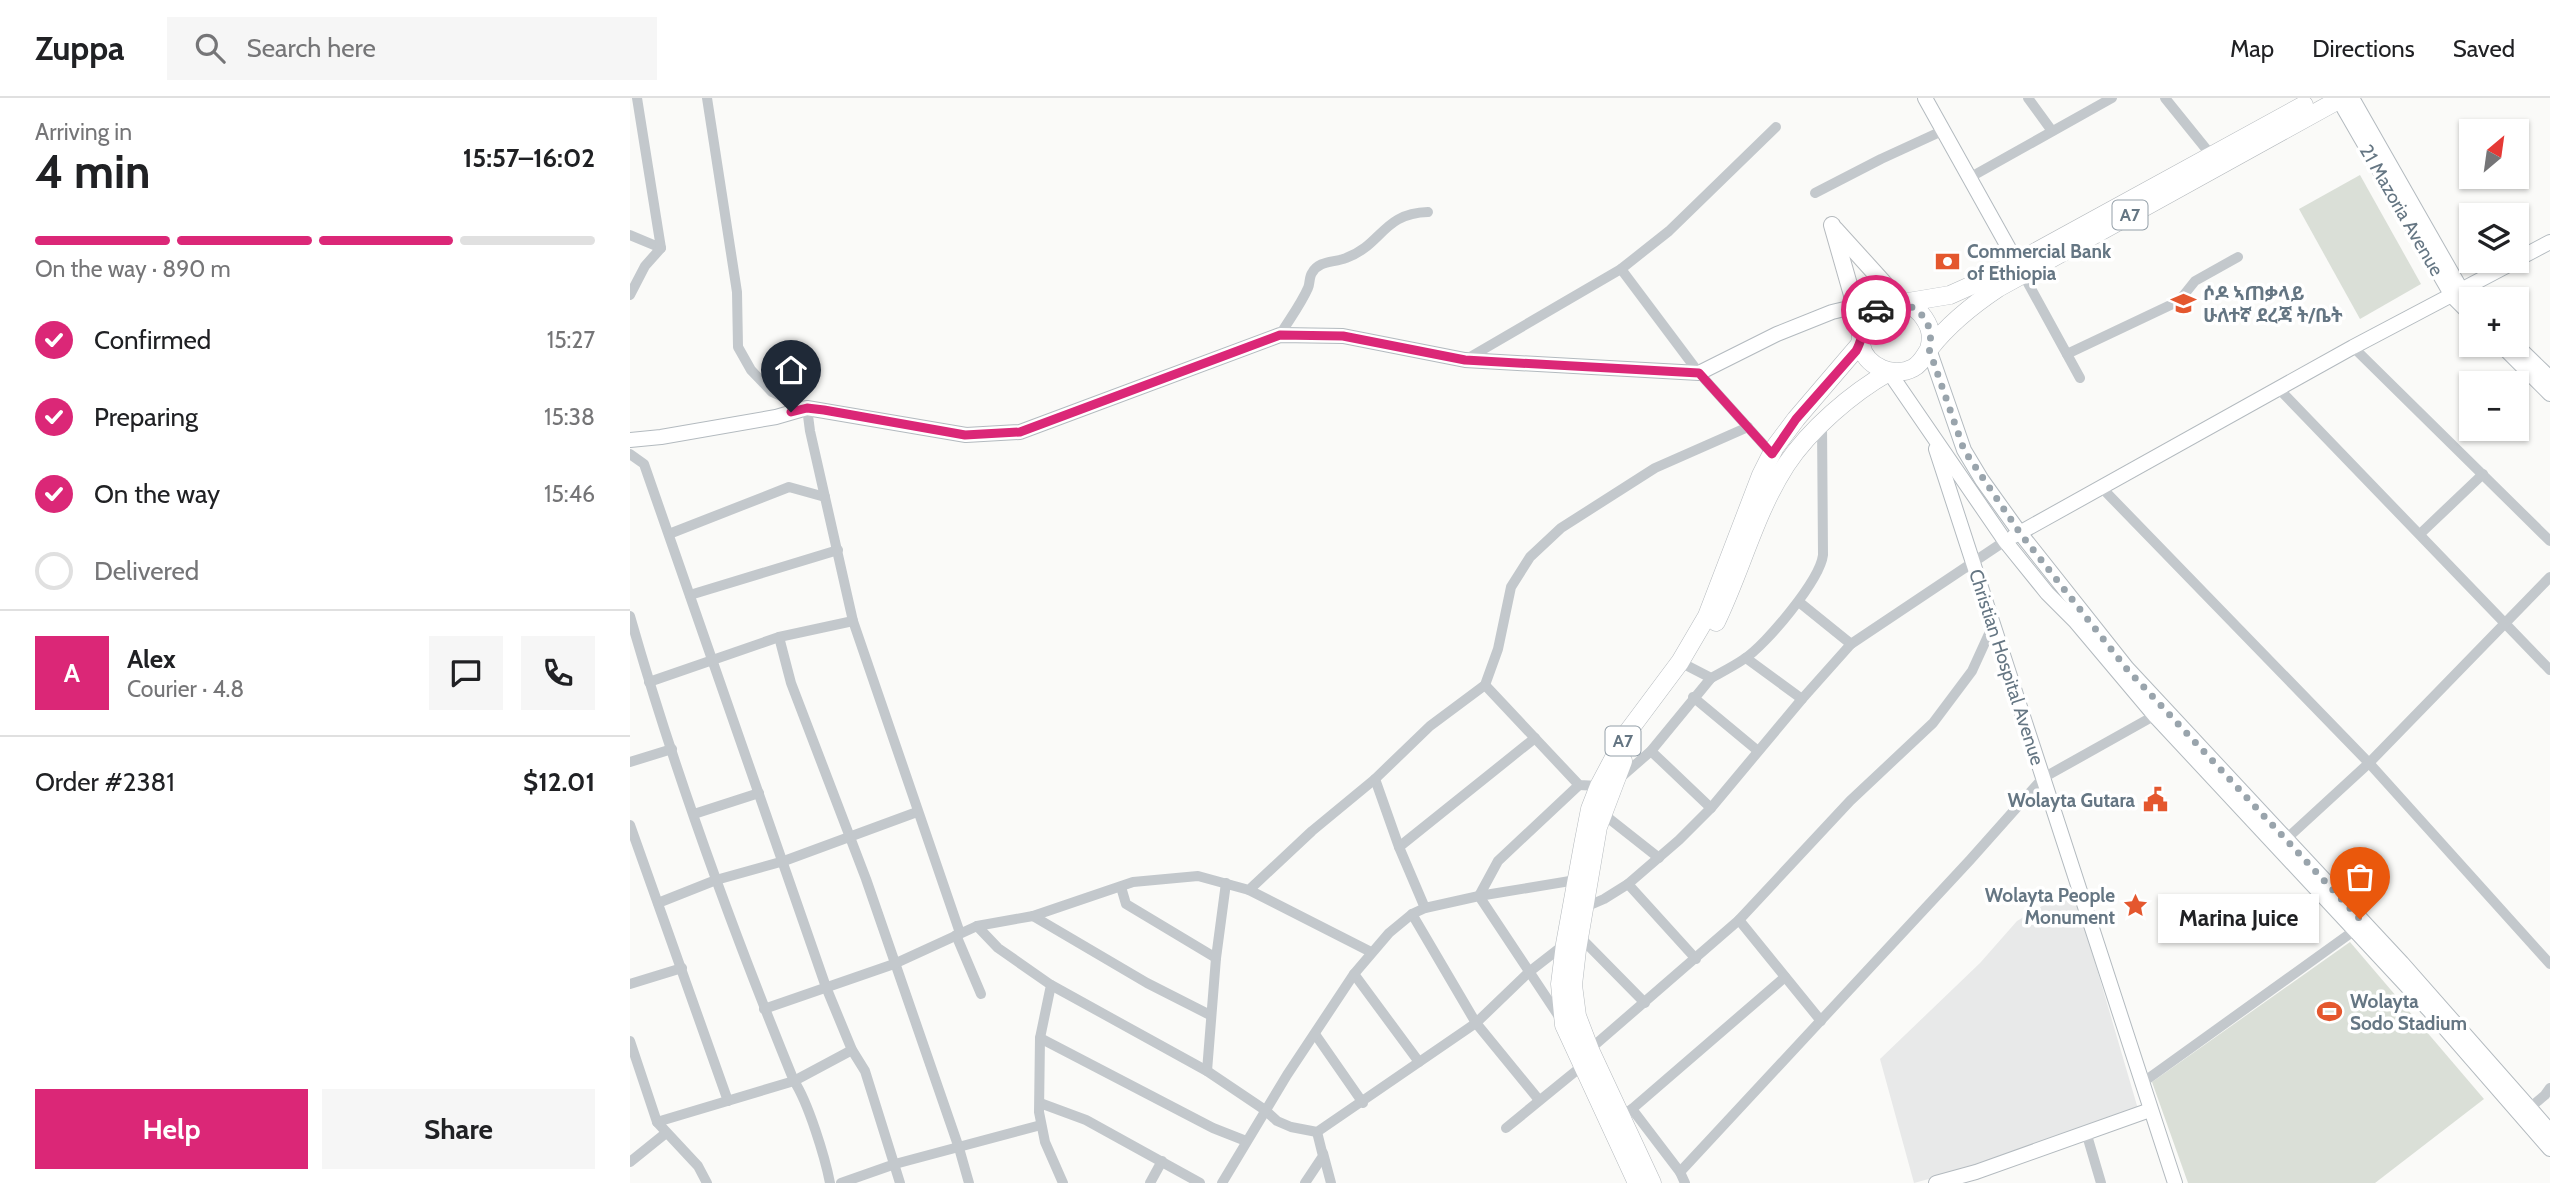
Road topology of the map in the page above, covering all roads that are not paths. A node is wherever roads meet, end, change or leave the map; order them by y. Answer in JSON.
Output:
{"nodes":[{"id":1,"x":637,"y":98,"type":"edge"},
{"id":2,"x":707,"y":98,"type":"edge"},
{"id":3,"x":1925,"y":98,"type":"edge"},
{"id":4,"x":2028,"y":98,"type":"edge"},
{"id":5,"x":2112,"y":98,"type":"edge"},
{"id":6,"x":2165,"y":98,"type":"edge"},
{"id":7,"x":2317,"y":98,"type":"edge"},
{"id":8,"x":2343,"y":98,"type":"edge"},
{"id":9,"x":1776,"y":127,"type":"dead end"},
{"id":10,"x":1942,"y":131,"type":"junction"},
{"id":11,"x":2052,"y":131,"type":"junction"},
{"id":12,"x":2215,"y":161,"type":"junction"},
{"id":13,"x":1969,"y":178,"type":"junction"},
{"id":14,"x":1815,"y":193,"type":"dead end"},
{"id":15,"x":1428,"y":212,"type":"dead end"},
{"id":16,"x":630,"y":234,"type":"edge"},
{"id":17,"x":2550,"y":242,"type":"edge"},
{"id":18,"x":661,"y":248,"type":"junction"},
{"id":19,"x":2529,"y":254,"type":"edge"},
{"id":20,"x":2238,"y":257,"type":"dead end"},
{"id":21,"x":1621,"y":269,"type":"junction"},
{"id":22,"x":2020,"y":269,"type":"junction"},
{"id":23,"x":2497,"y":273,"type":"edge"},
{"id":24,"x":2475,"y":287,"type":"edge"},
{"id":25,"x":2459,"y":290,"type":"edge"},
{"id":26,"x":630,"y":295,"type":"edge"},
{"id":27,"x":2459,"y":296,"type":"edge"},
{"id":28,"x":1902,"y":303,"type":"junction"},
{"id":29,"x":1857,"y":306,"type":"junction"},
{"id":30,"x":1280,"y":335,"type":"junction"},
{"id":31,"x":1861,"y":336,"type":"junction"},
{"id":32,"x":2353,"y":347,"type":"junction"},
{"id":33,"x":1929,"y":349,"type":"junction"},
{"id":34,"x":2067,"y":354,"type":"junction"},
{"id":35,"x":2513,"y":357,"type":"edge"},
{"id":36,"x":2528,"y":357,"type":"edge"},
{"id":37,"x":1465,"y":360,"type":"junction"},
{"id":38,"x":1889,"y":372,"type":"junction"},
{"id":39,"x":1699,"y":373,"type":"junction"},
{"id":40,"x":2080,"y":378,"type":"dead end"},
{"id":41,"x":2550,"y":378,"type":"edge"},
{"id":42,"x":2279,"y":389,"type":"junction"},
{"id":43,"x":2550,"y":394,"type":"edge"},
{"id":44,"x":807,"y":408,"type":"junction"},
{"id":45,"x":1822,"y":424,"type":"junction"},
{"id":46,"x":1748,"y":427,"type":"junction"},
{"id":47,"x":1930,"y":431,"type":"junction"},
{"id":48,"x":630,"y":440,"type":"edge"},
{"id":49,"x":630,"y":454,"type":"edge"},
{"id":50,"x":1772,"y":454,"type":"junction"},
{"id":51,"x":2483,"y":474,"type":"junction"},
{"id":52,"x":2101,"y":487,"type":"junction"},
{"id":53,"x":825,"y":497,"type":"junction"},
{"id":54,"x":2020,"y":533,"type":"junction"},
{"id":55,"x":668,"y":534,"type":"junction"},
{"id":56,"x":2420,"y":534,"type":"junction"},
{"id":57,"x":2005,"y":541,"type":"junction"},
{"id":58,"x":2550,"y":541,"type":"edge"},
{"id":59,"x":838,"y":550,"type":"junction"},
{"id":60,"x":1973,"y":562,"type":"junction"},
{"id":61,"x":2550,"y":577,"type":"edge"},
{"id":62,"x":690,"y":595,"type":"junction"},
{"id":63,"x":1799,"y":602,"type":"junction"},
{"id":64,"x":630,"y":616,"type":"edge"},
{"id":65,"x":853,"y":621,"type":"junction"},
{"id":66,"x":2505,"y":623,"type":"junction"},
{"id":67,"x":1993,"y":625,"type":"junction"},
{"id":68,"x":779,"y":637,"type":"junction"},
{"id":69,"x":1851,"y":644,"type":"junction"},
{"id":70,"x":1746,"y":658,"type":"junction"},
{"id":71,"x":713,"y":661,"type":"junction"},
{"id":72,"x":1685,"y":666,"type":"junction"},
{"id":73,"x":2550,"y":670,"type":"edge"},
{"id":74,"x":1711,"y":678,"type":"junction"},
{"id":75,"x":649,"y":682,"type":"junction"},
{"id":76,"x":1485,"y":685,"type":"junction"},
{"id":77,"x":1693,"y":697,"type":"junction"},
{"id":78,"x":1802,"y":699,"type":"junction"},
{"id":79,"x":2160,"y":712,"type":"junction"},
{"id":80,"x":1535,"y":738,"type":"junction"},
{"id":81,"x":672,"y":749,"type":"junction"},
{"id":82,"x":1651,"y":751,"type":"junction"},
{"id":83,"x":1759,"y":751,"type":"junction"},
{"id":84,"x":630,"y":762,"type":"edge"},
{"id":85,"x":2369,"y":763,"type":"junction"},
{"id":86,"x":2043,"y":778,"type":"junction"},
{"id":87,"x":1375,"y":779,"type":"junction"},
{"id":88,"x":1579,"y":785,"type":"junction"},
{"id":89,"x":1606,"y":785,"type":"junction"},
{"id":90,"x":759,"y":793,"type":"junction"},
{"id":91,"x":1711,"y":808,"type":"junction"},
{"id":92,"x":917,"y":812,"type":"junction"},
{"id":93,"x":1602,"y":813,"type":"junction"},
{"id":94,"x":694,"y":814,"type":"junction"},
{"id":95,"x":630,"y":825,"type":"edge"},
{"id":96,"x":850,"y":835,"type":"junction"},
{"id":97,"x":2282,"y":842,"type":"junction"},
{"id":98,"x":1399,"y":846,"type":"junction"},
{"id":99,"x":1659,"y":858,"type":"junction"},
{"id":100,"x":783,"y":861,"type":"junction"},
{"id":101,"x":716,"y":880,"type":"junction"},
{"id":102,"x":1576,"y":880,"type":"junction"},
{"id":103,"x":1226,"y":883,"type":"junction"},
{"id":104,"x":1628,"y":884,"type":"junction"},
{"id":105,"x":1121,"y":887,"type":"junction"},
{"id":106,"x":1249,"y":890,"type":"junction"},
{"id":107,"x":1479,"y":896,"type":"junction"},
{"id":108,"x":658,"y":903,"type":"junction"},
{"id":109,"x":1578,"y":907,"type":"junction"},
{"id":110,"x":1425,"y":908,"type":"junction"},
{"id":111,"x":1412,"y":914,"type":"junction"},
{"id":112,"x":1033,"y":916,"type":"junction"},
{"id":113,"x":1739,"y":920,"type":"junction"},
{"id":114,"x":977,"y":926,"type":"junction"},
{"id":115,"x":2355,"y":930,"type":"junction"},
{"id":116,"x":958,"y":934,"type":"junction"},
{"id":117,"x":1572,"y":940,"type":"junction"},
{"id":118,"x":1371,"y":952,"type":"junction"},
{"id":119,"x":1216,"y":958,"type":"junction"},
{"id":120,"x":1696,"y":959,"type":"junction"},
{"id":121,"x":2548,"y":959,"type":"edge"},
{"id":122,"x":894,"y":964,"type":"junction"},
{"id":123,"x":682,"y":968,"type":"junction"},
{"id":124,"x":1529,"y":972,"type":"junction"},
{"id":125,"x":1354,"y":974,"type":"junction"},
{"id":126,"x":1785,"y":977,"type":"junction"},
{"id":127,"x":630,"y":984,"type":"edge"},
{"id":128,"x":1051,"y":985,"type":"junction"},
{"id":129,"x":826,"y":987,"type":"junction"},
{"id":130,"x":981,"y":993,"type":"dead end"},
{"id":131,"x":1645,"y":1003,"type":"junction"},
{"id":132,"x":764,"y":1009,"type":"junction"},
{"id":133,"x":1210,"y":1015,"type":"junction"},
{"id":134,"x":1821,"y":1021,"type":"junction"},
{"id":135,"x":1476,"y":1023,"type":"junction"},
{"id":136,"x":1564,"y":1025,"type":"junction"},
{"id":137,"x":1315,"y":1034,"type":"junction"},
{"id":138,"x":1040,"y":1038,"type":"junction"},
{"id":139,"x":630,"y":1041,"type":"edge"},
{"id":140,"x":852,"y":1050,"type":"junction"},
{"id":141,"x":1583,"y":1057,"type":"junction"},
{"id":142,"x":1419,"y":1062,"type":"junction"},
{"id":143,"x":1207,"y":1071,"type":"junction"},
{"id":144,"x":794,"y":1081,"type":"junction"},
{"id":145,"x":2142,"y":1083,"type":"junction"},
{"id":146,"x":2550,"y":1088,"type":"edge"},
{"id":147,"x":1539,"y":1100,"type":"junction"},
{"id":148,"x":728,"y":1101,"type":"junction"},
{"id":149,"x":1363,"y":1102,"type":"junction"},
{"id":150,"x":1040,"y":1103,"type":"junction"},
{"id":151,"x":1265,"y":1110,"type":"junction"},
{"id":152,"x":2150,"y":1110,"type":"junction"},
{"id":153,"x":2524,"y":1111,"type":"junction"},
{"id":154,"x":1626,"y":1113,"type":"junction"},
{"id":155,"x":657,"y":1122,"type":"junction"},
{"id":156,"x":1041,"y":1125,"type":"junction"},
{"id":157,"x":1506,"y":1128,"type":"dead end"},
{"id":158,"x":2550,"y":1131,"type":"edge"},
{"id":159,"x":1317,"y":1132,"type":"junction"},
{"id":160,"x":2086,"y":1132,"type":"junction"},
{"id":161,"x":666,"y":1133,"type":"junction"},
{"id":162,"x":1246,"y":1141,"type":"junction"},
{"id":163,"x":959,"y":1148,"type":"junction"},
{"id":164,"x":2550,"y":1149,"type":"edge"},
{"id":165,"x":1162,"y":1161,"type":"junction"},
{"id":166,"x":630,"y":1162,"type":"edge"},
{"id":167,"x":895,"y":1164,"type":"junction"},
{"id":168,"x":1681,"y":1172,"type":"junction"},
{"id":169,"x":1978,"y":1177,"type":"edge"},
{"id":170,"x":707,"y":1183,"type":"edge"},
{"id":171,"x":830,"y":1183,"type":"edge"},
{"id":172,"x":841,"y":1183,"type":"edge"},
{"id":173,"x":900,"y":1183,"type":"edge"},
{"id":174,"x":969,"y":1183,"type":"edge"},
{"id":175,"x":1063,"y":1183,"type":"edge"},
{"id":176,"x":1150,"y":1183,"type":"edge"},
{"id":177,"x":1200,"y":1183,"type":"edge"},
{"id":178,"x":1222,"y":1183,"type":"edge"},
{"id":179,"x":1305,"y":1183,"type":"edge"},
{"id":180,"x":1331,"y":1183,"type":"edge"},
{"id":181,"x":1637,"y":1183,"type":"edge"},
{"id":182,"x":1652,"y":1183,"type":"edge"},
{"id":183,"x":1685,"y":1183,"type":"edge"},
{"id":184,"x":1936,"y":1183,"type":"edge"},
{"id":185,"x":2101,"y":1183,"type":"edge"},
{"id":186,"x":2175,"y":1183,"type":"edge"}],
"edges":[{"from":1,"to":18,"type":"street"},
{"from":2,"to":44,"type":"street"},
{"from":3,"to":10,"type":"main road"},
{"from":4,"to":11,"type":"street"},
{"from":5,"to":11,"type":"street"},
{"from":6,"to":12,"type":"street"},
{"from":7,"to":12,"type":"highway","number":"A7"},
{"from":8,"to":12,"type":"highway","number":"A7"},
{"from":8,"to":25,"type":"main road","name":"21 Mazoria Avenue"},
{"from":9,"to":21,"type":"street"},
{"from":10,"to":13,"type":"main road"},
{"from":10,"to":14,"type":"street"},
{"from":11,"to":13,"type":"street"},
{"from":12,"to":22,"type":"highway","number":"A7"},
{"from":13,"to":22,"type":"main road"},
{"from":15,"to":30,"type":"street"},
{"from":16,"to":18,"type":"street"},
{"from":17,"to":19,"type":"main road"},
{"from":18,"to":26,"type":"street"},
{"from":20,"to":34,"type":"street"},
{"from":21,"to":37,"type":"street"},
{"from":21,"to":39,"type":"street"},
{"from":22,"to":28,"type":"highway","number":"A7"},
{"from":22,"to":33,"type":"highway","number":"A7"},
{"from":22,"to":34,"type":"street"},
{"from":23,"to":24,"type":"main road"},
{"from":27,"to":32,"type":"main road"},
{"from":28,"to":29,"type":"main road"},
{"from":28,"to":31,"type":"highway","number":"A7"},
{"from":28,"to":33,"type":"highway"},
{"from":29,"to":31,"type":"main road"},
{"from":29,"to":39,"type":"main road"},
{"from":30,"to":37,"type":"main road"},
{"from":30,"to":44,"type":"main road"},
{"from":31,"to":38,"type":"highway"},
{"from":31,"to":50,"type":"highway","number":"A7"},
{"from":32,"to":42,"type":"main road"},
{"from":32,"to":51,"type":"street"},
{"from":33,"to":38,"type":"highway","number":"A7"},
{"from":33,"to":54,"type":"main road"},
{"from":34,"to":40,"type":"street"},
{"from":35,"to":43,"type":"main road"},
{"from":36,"to":41,"type":"main road"},
{"from":37,"to":39,"type":"main road"},
{"from":38,"to":45,"type":"highway","number":"A7"},
{"from":38,"to":47,"type":"main road"},
{"from":39,"to":46,"type":"street"},
{"from":42,"to":52,"type":"main road"},
{"from":42,"to":56,"type":"street"},
{"from":44,"to":48,"type":"main road"},
{"from":44,"to":53,"type":"street"},
{"from":45,"to":63,"type":"street"},
{"from":45,"to":72,"type":"highway","number":"A7"},
{"from":46,"to":50,"type":"street"},
{"from":46,"to":76,"type":"street"},
{"from":47,"to":57,"type":"main road"},
{"from":47,"to":60,"type":"main road","name":"Christian Hospital Avenue"},
{"from":49,"to":55,"type":"street"},
{"from":50,"to":72,"type":"highway","number":"A7"},
{"from":51,"to":56,"type":"street"},
{"from":51,"to":58,"type":"street"},
{"from":52,"to":54,"type":"main road"},
{"from":52,"to":85,"type":"street"},
{"from":53,"to":55,"type":"street"},
{"from":53,"to":59,"type":"street"},
{"from":54,"to":57,"type":"main road"},
{"from":54,"to":79,"type":"main road"},
{"from":55,"to":62,"type":"street"},
{"from":56,"to":66,"type":"street"},
{"from":57,"to":60,"type":"street"},
{"from":57,"to":79,"type":"main road"},
{"from":59,"to":62,"type":"street"},
{"from":59,"to":65,"type":"street"},
{"from":60,"to":67,"type":"main road","name":"Christian Hospital Avenue"},
{"from":60,"to":69,"type":"street"},
{"from":61,"to":66,"type":"street"},
{"from":62,"to":71,"type":"street"},
{"from":63,"to":69,"type":"street"},
{"from":63,"to":70,"type":"street"},
{"from":64,"to":75,"type":"street"},
{"from":65,"to":68,"type":"street"},
{"from":65,"to":92,"type":"street"},
{"from":66,"to":73,"type":"street"},
{"from":66,"to":85,"type":"street"},
{"from":67,"to":86,"type":"main road","name":"Christian Hospital Avenue"},
{"from":67,"to":113,"type":"street"},
{"from":68,"to":71,"type":"street"},
{"from":68,"to":96,"type":"street"},
{"from":69,"to":78,"type":"street"},
{"from":70,"to":74,"type":"street"},
{"from":70,"to":78,"type":"street"},
{"from":71,"to":75,"type":"street"},
{"from":71,"to":90,"type":"street"},
{"from":72,"to":74,"type":"street"},
{"from":72,"to":89,"type":"highway","number":"A7"},
{"from":74,"to":77,"type":"street"},
{"from":75,"to":81,"type":"street"},
{"from":76,"to":80,"type":"street"},
{"from":76,"to":87,"type":"street"},
{"from":77,"to":82,"type":"street"},
{"from":77,"to":83,"type":"street"},
{"from":78,"to":83,"type":"street"},
{"from":79,"to":86,"type":"street"},
{"from":79,"to":97,"type":"main road"},
{"from":80,"to":88,"type":"street"},
{"from":80,"to":98,"type":"street"},
{"from":81,"to":84,"type":"street"},
{"from":81,"to":94,"type":"street"},
{"from":82,"to":89,"type":"street"},
{"from":82,"to":91,"type":"street"},
{"from":83,"to":91,"type":"street"},
{"from":85,"to":97,"type":"street"},
{"from":85,"to":121,"type":"street"},
{"from":86,"to":134,"type":"street"},
{"from":86,"to":145,"type":"main road","name":"Christian Hospital Avenue"},
{"from":87,"to":98,"type":"street"},
{"from":87,"to":106,"type":"street"},
{"from":88,"to":89,"type":"street"},
{"from":88,"to":107,"type":"street"},
{"from":89,"to":93,"type":"highway","number":"A7"},
{"from":89,"to":102,"type":"highway","number":"A7"},
{"from":90,"to":94,"type":"street"},
{"from":90,"to":100,"type":"street"},
{"from":91,"to":99,"type":"street"},
{"from":92,"to":96,"type":"street"},
{"from":92,"to":116,"type":"street"},
{"from":93,"to":99,"type":"street"},
{"from":93,"to":109,"type":"highway","number":"A7"},
{"from":94,"to":101,"type":"street"},
{"from":95,"to":108,"type":"street"},
{"from":96,"to":100,"type":"street"},
{"from":96,"to":122,"type":"street"},
{"from":97,"to":115,"type":"main road"},
{"from":97,"to":153,"type":"main road"},
{"from":98,"to":110,"type":"street"},
{"from":99,"to":104,"type":"street"},
{"from":100,"to":101,"type":"street"},
{"from":100,"to":129,"type":"street"},
{"from":101,"to":108,"type":"street"},
{"from":101,"to":132,"type":"street"},
{"from":102,"to":107,"type":"street"},
{"from":102,"to":109,"type":"highway","number":"A7"},
{"from":103,"to":105,"type":"street"},
{"from":103,"to":106,"type":"street"},
{"from":103,"to":119,"type":"street"},
{"from":104,"to":109,"type":"street"},
{"from":104,"to":120,"type":"street"},
{"from":105,"to":112,"type":"street"},
{"from":105,"to":119,"type":"street"},
{"from":106,"to":118,"type":"street"},
{"from":107,"to":110,"type":"street"},
{"from":107,"to":124,"type":"street"},
{"from":108,"to":123,"type":"street"},
{"from":109,"to":117,"type":"highway","number":"A7"},
{"from":110,"to":111,"type":"street"},
{"from":111,"to":118,"type":"street"},
{"from":111,"to":135,"type":"street"},
{"from":112,"to":114,"type":"street"},
{"from":112,"to":133,"type":"street"},
{"from":113,"to":120,"type":"street"},
{"from":113,"to":126,"type":"street"},
{"from":114,"to":116,"type":"street"},
{"from":114,"to":128,"type":"street"},
{"from":115,"to":145,"type":"street"},
{"from":115,"to":153,"type":"main road"},
{"from":116,"to":122,"type":"street"},
{"from":116,"to":130,"type":"street"},
{"from":117,"to":124,"type":"street"},
{"from":117,"to":131,"type":"street"},
{"from":117,"to":136,"type":"highway","number":"A7"},
{"from":117,"to":141,"type":"highway","number":"A7"},
{"from":118,"to":125,"type":"street"},
{"from":119,"to":133,"type":"street"},
{"from":120,"to":131,"type":"street"},
{"from":122,"to":129,"type":"street"},
{"from":122,"to":163,"type":"street"},
{"from":123,"to":127,"type":"street"},
{"from":123,"to":148,"type":"street"},
{"from":124,"to":135,"type":"street"},
{"from":124,"to":136,"type":"street"},
{"from":125,"to":137,"type":"street"},
{"from":125,"to":142,"type":"street"},
{"from":126,"to":134,"type":"street"},
{"from":126,"to":154,"type":"street"},
{"from":128,"to":138,"type":"street"},
{"from":128,"to":143,"type":"street"},
{"from":129,"to":132,"type":"street"},
{"from":129,"to":140,"type":"street"},
{"from":131,"to":141,"type":"street"},
{"from":132,"to":144,"type":"street"},
{"from":133,"to":143,"type":"street"},
{"from":134,"to":168,"type":"street"},
{"from":135,"to":142,"type":"street"},
{"from":135,"to":147,"type":"street"},
{"from":136,"to":141,"type":"highway","number":"A7"},
{"from":137,"to":149,"type":"street"},
{"from":137,"to":151,"type":"street"},
{"from":138,"to":150,"type":"street"},
{"from":138,"to":162,"type":"street"},
{"from":139,"to":155,"type":"street"},
{"from":140,"to":144,"type":"street"},
{"from":140,"to":167,"type":"street"},
{"from":141,"to":147,"type":"street"},
{"from":141,"to":154,"type":"highway","number":"A7"},
{"from":141,"to":181,"type":"highway","number":"A7"},
{"from":142,"to":149,"type":"street"},
{"from":143,"to":151,"type":"street"},
{"from":144,"to":148,"type":"street"},
{"from":144,"to":171,"type":"street"},
{"from":145,"to":152,"type":"main road","name":"Christian Hospital Avenue"},
{"from":146,"to":153,"type":"street"},
{"from":147,"to":157,"type":"street"},
{"from":148,"to":155,"type":"street"},
{"from":149,"to":159,"type":"street"},
{"from":150,"to":156,"type":"street"},
{"from":150,"to":165,"type":"street"},
{"from":151,"to":159,"type":"street"},
{"from":151,"to":162,"type":"street"},
{"from":152,"to":160,"type":"main road"},
{"from":152,"to":186,"type":"main road","name":"Christian Hospital Avenue"},
{"from":153,"to":158,"type":"main road"},
{"from":153,"to":164,"type":"main road"},
{"from":154,"to":168,"type":"street"},
{"from":154,"to":182,"type":"highway","number":"A7"},
{"from":155,"to":161,"type":"street"},
{"from":156,"to":163,"type":"street"},
{"from":156,"to":175,"type":"street"},
{"from":159,"to":179,"type":"street"},
{"from":159,"to":180,"type":"street"},
{"from":160,"to":169,"type":"main road"},
{"from":160,"to":185,"type":"street"},
{"from":161,"to":166,"type":"street"},
{"from":161,"to":170,"type":"street"},
{"from":162,"to":178,"type":"street"},
{"from":163,"to":167,"type":"street"},
{"from":163,"to":174,"type":"street"},
{"from":165,"to":176,"type":"street"},
{"from":165,"to":177,"type":"street"},
{"from":167,"to":172,"type":"street"},
{"from":167,"to":173,"type":"street"},
{"from":168,"to":183,"type":"street"},
{"from":169,"to":184,"type":"main road"}]}
